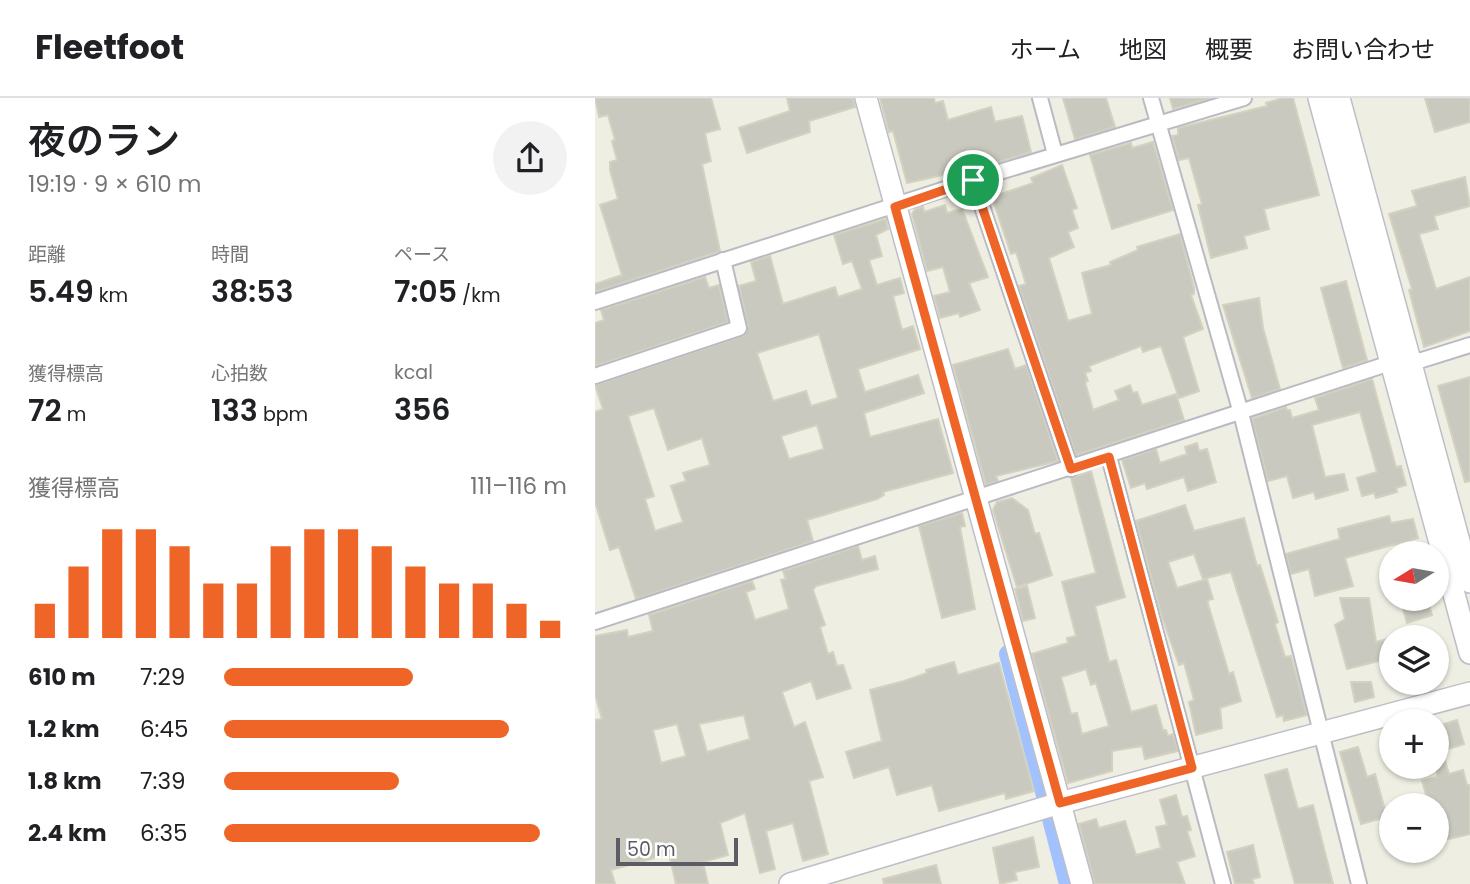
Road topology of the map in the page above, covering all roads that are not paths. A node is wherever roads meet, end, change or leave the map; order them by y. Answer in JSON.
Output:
{"nodes":[{"id":1,"x":866,"y":98,"type":"edge"},
{"id":2,"x":1039,"y":98,"type":"edge"},
{"id":3,"x":1151,"y":98,"type":"edge"},
{"id":4,"x":1244,"y":98,"type":"edge"},
{"id":5,"x":1319,"y":98,"type":"edge"},
{"id":6,"x":1339,"y":98,"type":"edge"},
{"id":7,"x":1157,"y":122,"type":"junction"},
{"id":8,"x":1055,"y":154,"type":"junction"},
{"id":9,"x":973,"y":180,"type":"junction"},
{"id":10,"x":895,"y":207,"type":"junction"},
{"id":11,"x":723,"y":260,"type":"junction"},
{"id":12,"x":595,"y":302,"type":"edge"},
{"id":13,"x":1470,"y":345,"type":"edge"},
{"id":14,"x":1401,"y":364,"type":"junction"},
{"id":15,"x":595,"y":376,"type":"edge"},
{"id":16,"x":1241,"y":413,"type":"junction"},
{"id":17,"x":1109,"y":457,"type":"junction"},
{"id":18,"x":1071,"y":469,"type":"junction"},
{"id":19,"x":975,"y":497,"type":"junction"},
{"id":20,"x":1470,"y":582,"type":"edge"},
{"id":21,"x":595,"y":622,"type":"edge"},
{"id":22,"x":1470,"y":653,"type":"edge"},
{"id":23,"x":1470,"y":693,"type":"edge"},
{"id":24,"x":1323,"y":735,"type":"junction"},
{"id":25,"x":1192,"y":768,"type":"junction"},
{"id":26,"x":1060,"y":803,"type":"junction"},
{"id":27,"x":790,"y":884,"type":"edge"},
{"id":28,"x":1082,"y":884,"type":"edge"},
{"id":29,"x":1223,"y":884,"type":"edge"},
{"id":30,"x":1359,"y":884,"type":"edge"}],
"edges":[{"from":1,"to":10,"type":"street"},
{"from":2,"to":8,"type":"street"},
{"from":3,"to":7,"type":"street"},
{"from":4,"to":7,"type":"street"},
{"from":5,"to":14,"type":"street"},
{"from":6,"to":14,"type":"street"},
{"from":7,"to":8,"type":"street"},
{"from":7,"to":16,"type":"street"},
{"from":8,"to":9,"type":"street"},
{"from":9,"to":10,"type":"street"},
{"from":9,"to":18,"type":"street"},
{"from":10,"to":11,"type":"street"},
{"from":10,"to":19,"type":"street"},
{"from":11,"to":12,"type":"street"},
{"from":11,"to":15,"type":"street"},
{"from":13,"to":14,"type":"street"},
{"from":14,"to":16,"type":"street"},
{"from":14,"to":20,"type":"street"},
{"from":14,"to":22,"type":"street"},
{"from":16,"to":17,"type":"street"},
{"from":16,"to":24,"type":"street"},
{"from":17,"to":18,"type":"street"},
{"from":17,"to":25,"type":"street"},
{"from":18,"to":19,"type":"street"},
{"from":19,"to":21,"type":"street"},
{"from":19,"to":26,"type":"street"},
{"from":23,"to":24,"type":"street"},
{"from":24,"to":25,"type":"street"},
{"from":24,"to":30,"type":"street"},
{"from":25,"to":26,"type":"street"},
{"from":25,"to":29,"type":"street"},
{"from":26,"to":27,"type":"street"},
{"from":26,"to":28,"type":"street"}]}
